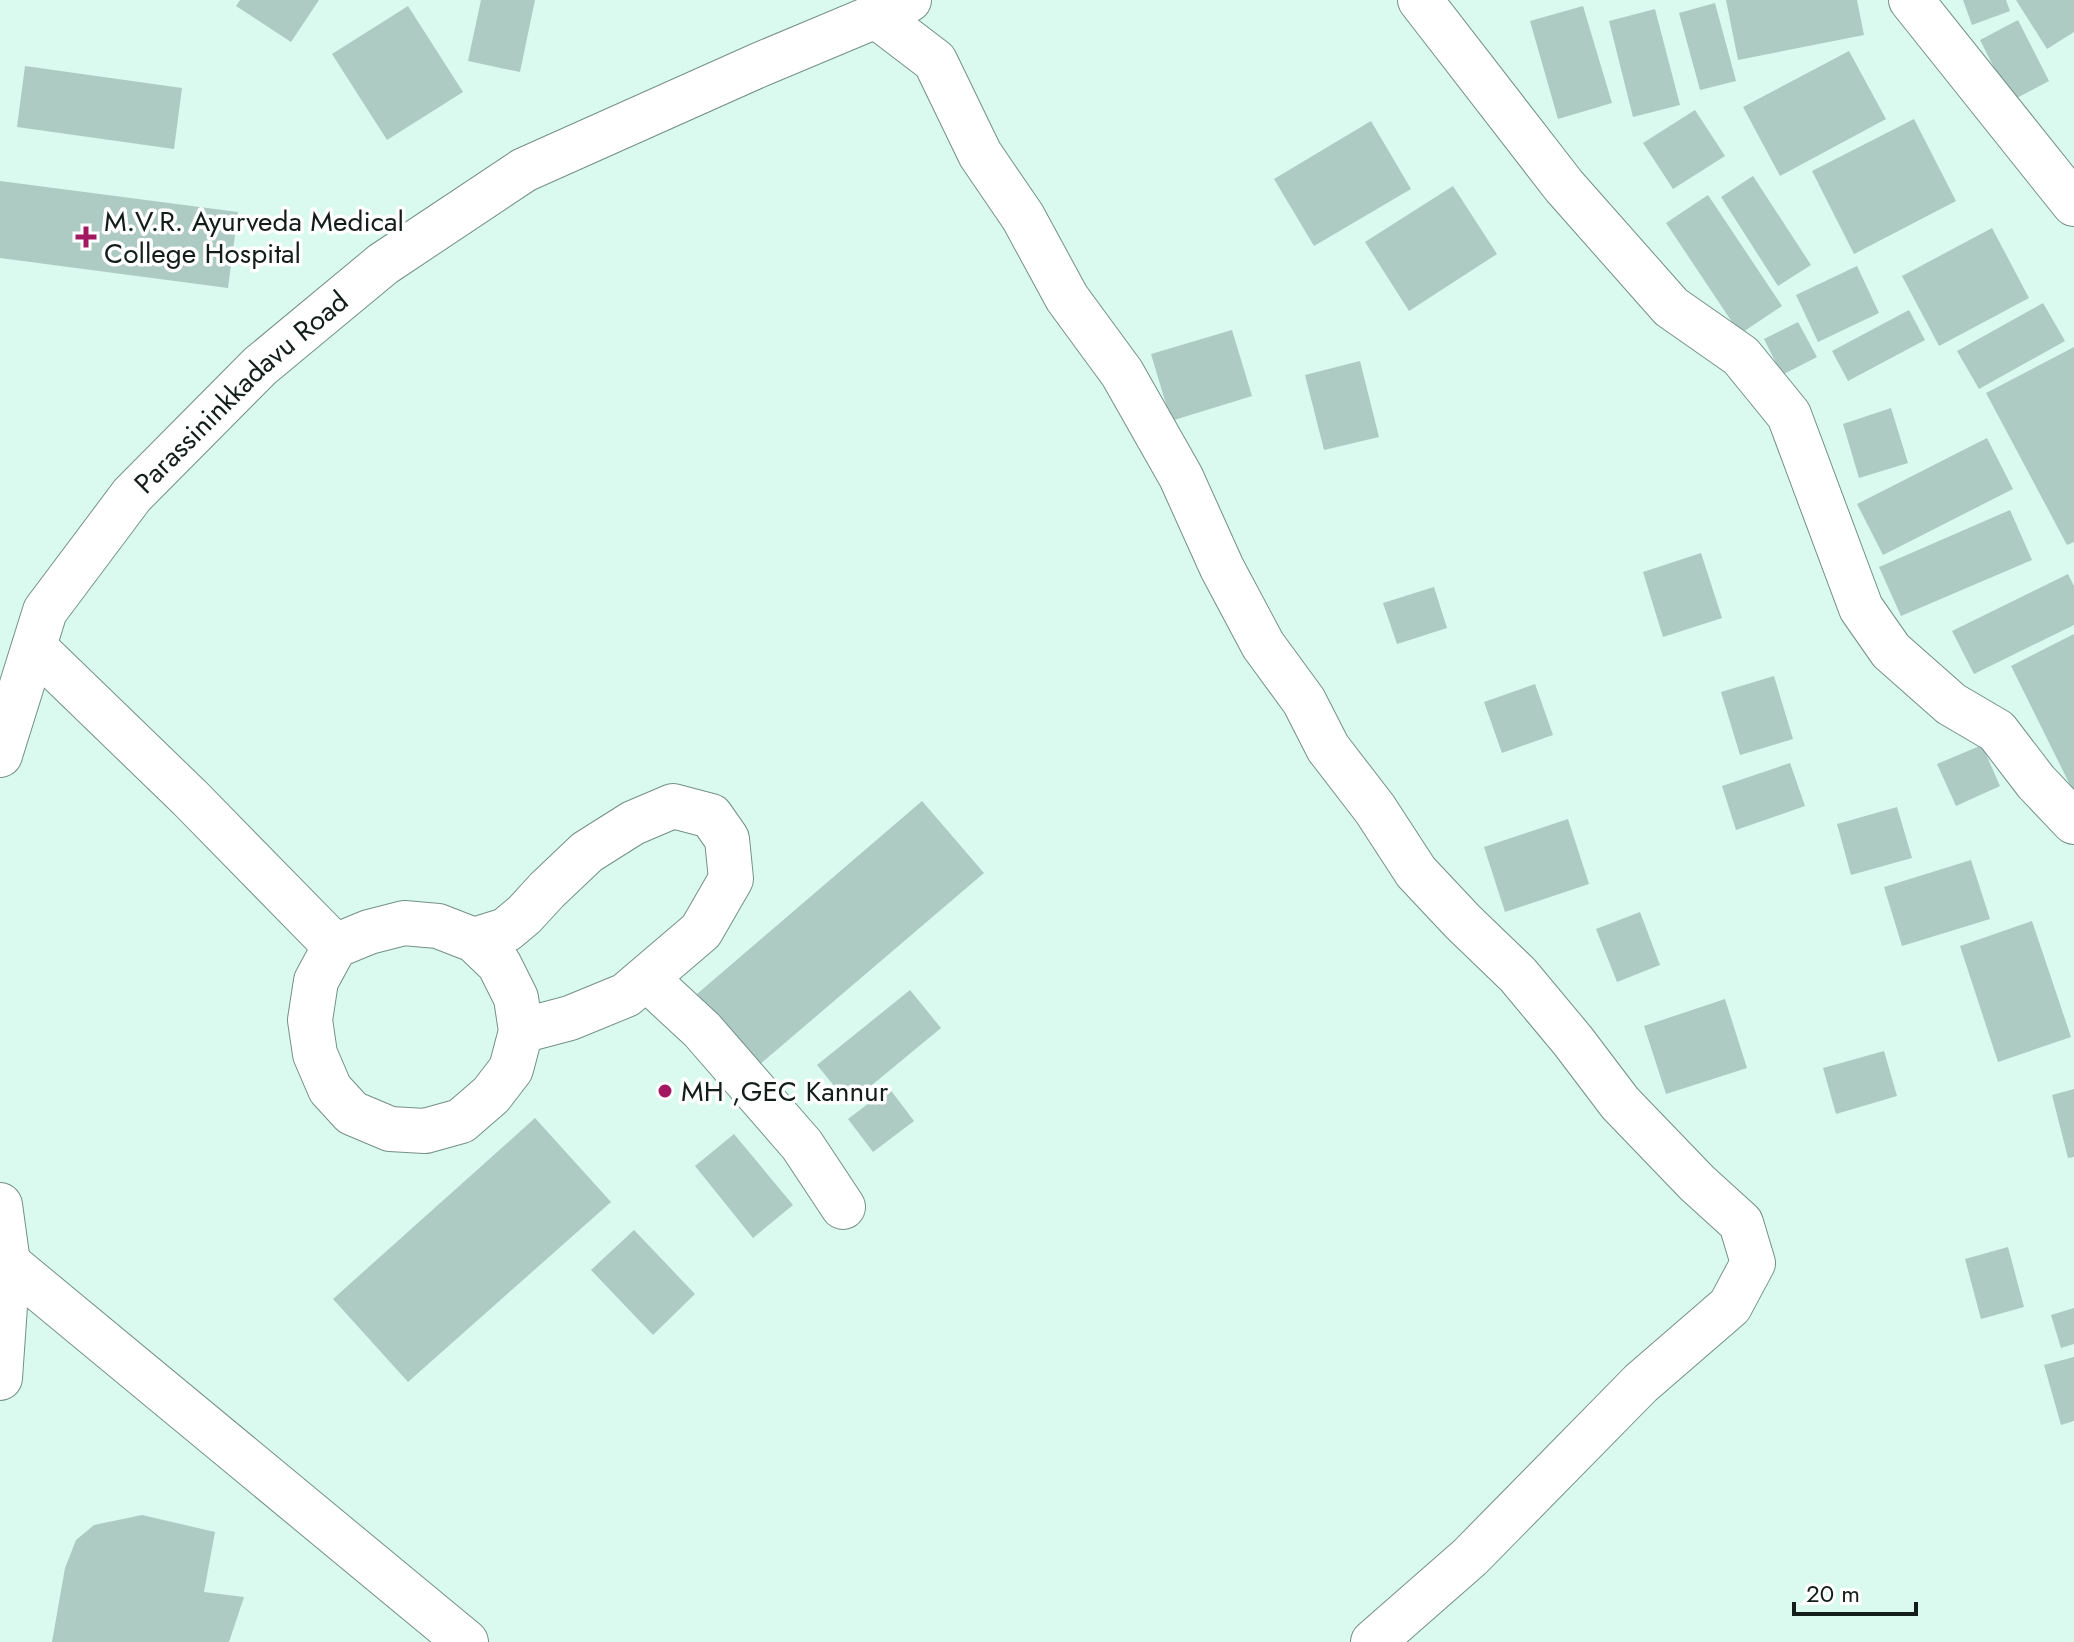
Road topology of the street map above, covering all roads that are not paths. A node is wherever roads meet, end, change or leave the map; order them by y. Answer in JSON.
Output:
{"nodes":[{"id":1,"x":1420,"y":0,"type":"edge"},
{"id":2,"x":1911,"y":0,"type":"edge"},
{"id":3,"x":893,"y":8,"type":"edge"},
{"id":4,"x":2074,"y":204,"type":"edge"},
{"id":5,"x":34,"y":647,"type":"junction"},
{"id":6,"x":0,"y":755,"type":"edge"},
{"id":7,"x":2074,"y":822,"type":"edge"},
{"id":8,"x":474,"y":940,"type":"junction"},
{"id":9,"x":335,"y":946,"type":"junction"},
{"id":10,"x":646,"y":978,"type":"junction"},
{"id":11,"x":521,"y":1031,"type":"junction"},
{"id":12,"x":0,"y":1205,"type":"edge"},
{"id":13,"x":843,"y":1207,"type":"dead end"},
{"id":14,"x":8,"y":1263,"type":"junction"},
{"id":15,"x":0,"y":1378,"type":"edge"},
{"id":16,"x":466,"y":1642,"type":"edge"},
{"id":17,"x":1373,"y":1642,"type":"edge"}],
"edges":[{"from":1,"to":7,"type":"street"},
{"from":2,"to":4,"type":"street"},
{"from":3,"to":5,"type":"street","name":"Parassininkkadavu Road"},
{"from":3,"to":17,"type":"street"},
{"from":5,"to":6,"type":"street","name":"Parassininkkadavu Road"},
{"from":5,"to":9,"type":"street"},
{"from":8,"to":9,"type":"street"},
{"from":8,"to":10,"type":"street"},
{"from":8,"to":11,"type":"street"},
{"from":9,"to":11,"type":"street"},
{"from":10,"to":11,"type":"street"},
{"from":10,"to":13,"type":"street"},
{"from":12,"to":14,"type":"street"},
{"from":14,"to":15,"type":"street"},
{"from":14,"to":16,"type":"street"}]}
